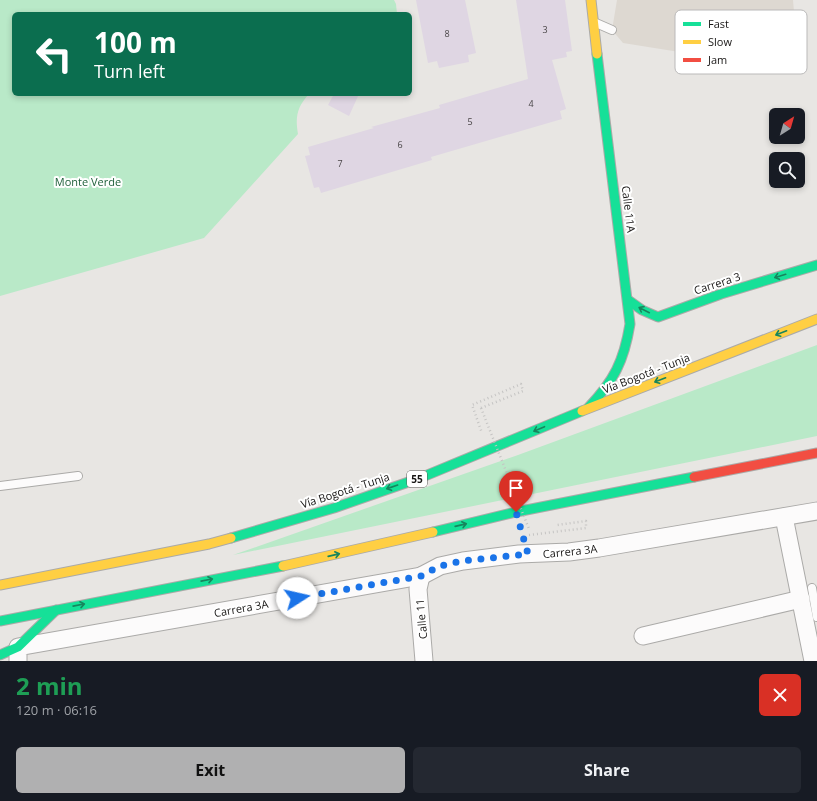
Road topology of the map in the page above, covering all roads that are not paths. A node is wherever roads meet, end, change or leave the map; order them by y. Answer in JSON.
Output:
{"nodes":[{"id":1,"x":591,"y":0,"type":"edge"},
{"id":2,"x":599,"y":7,"type":"dead end"},
{"id":3,"x":594,"y":22,"type":"junction"},
{"id":4,"x":612,"y":30,"type":"dead end"},
{"id":5,"x":817,"y":265,"type":"edge"},
{"id":6,"x":628,"y":300,"type":"junction"},
{"id":7,"x":817,"y":319,"type":"edge"},
{"id":8,"x":588,"y":408,"type":"junction"},
{"id":9,"x":817,"y":453,"type":"edge"},
{"id":10,"x":78,"y":476,"type":"dead end"},
{"id":11,"x":0,"y":486,"type":"edge"},
{"id":12,"x":817,"y":510,"type":"edge"},
{"id":13,"x":784,"y":517,"type":"junction"},
{"id":14,"x":421,"y":576,"type":"junction"},
{"id":15,"x":0,"y":585,"type":"edge"},
{"id":16,"x":807,"y":591,"type":"edge"},
{"id":17,"x":56,"y":610,"type":"junction"},
{"id":18,"x":817,"y":617,"type":"edge"},
{"id":19,"x":0,"y":621,"type":"edge"},
{"id":20,"x":643,"y":636,"type":"dead end"},
{"id":21,"x":18,"y":654,"type":"edge"},
{"id":22,"x":0,"y":655,"type":"edge"},
{"id":23,"x":424,"y":661,"type":"edge"},
{"id":24,"x":813,"y":661,"type":"edge"}],
"edges":[{"from":1,"to":3,"type":"main road","name":"Calle 11A"},
{"from":2,"to":3,"type":"lane"},
{"from":3,"to":4,"type":"lane"},
{"from":3,"to":6,"type":"main road","name":"Calle 11A"},
{"from":5,"to":6,"type":"main road","name":"Carrera 3","one_way":true},
{"from":6,"to":8,"type":"main road","name":"Calle 11A"},
{"from":7,"to":8,"type":"main road","name":"Vía Bogotá - Tunja","number":"55","one_way":true},
{"from":8,"to":15,"type":"main road","name":"Vía Bogotá - Tunja","number":"55","one_way":true},
{"from":17,"to":9,"type":"main road","one_way":true},
{"from":10,"to":11,"type":"lane"},
{"from":12,"to":13,"type":"street","name":"Carrera 3A"},
{"from":13,"to":14,"type":"street","name":"Carrera 3A"},
{"from":13,"to":16,"type":"street"},
{"from":14,"to":21,"type":"street","name":"Carrera 3A"},
{"from":14,"to":23,"type":"street","name":"Calle 11"},
{"from":16,"to":18,"type":"lane"},
{"from":16,"to":20,"type":"street"},
{"from":16,"to":24,"type":"street"},
{"from":17,"to":19,"type":"main road"},
{"from":17,"to":21,"type":"main road","name":"Carrera 3A"},
{"from":21,"to":22,"type":"main road","name":"Carrera 3A"}]}
